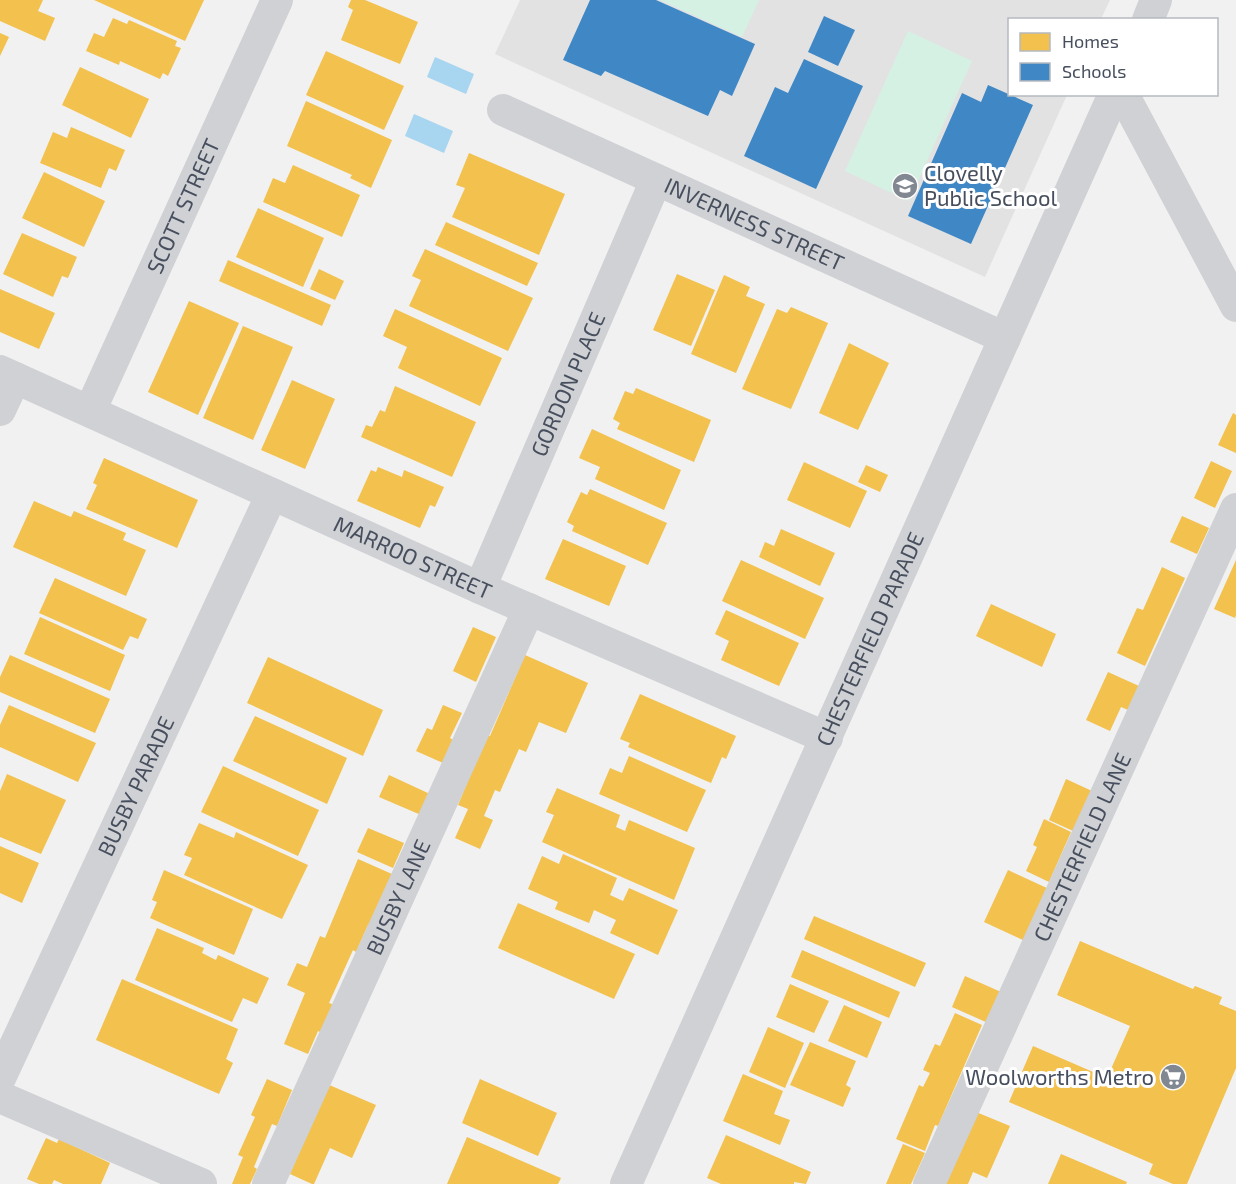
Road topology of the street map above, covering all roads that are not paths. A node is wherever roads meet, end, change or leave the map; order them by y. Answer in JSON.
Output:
{"nodes":[{"id":1,"x":277,"y":0,"type":"edge"},
{"id":2,"x":1156,"y":0,"type":"edge"},
{"id":3,"x":1149,"y":18,"type":"edge"},
{"id":4,"x":1113,"y":96,"type":"edge"},
{"id":5,"x":1124,"y":96,"type":"edge"},
{"id":6,"x":503,"y":110,"type":"dead end"},
{"id":7,"x":656,"y":180,"type":"junction"},
{"id":8,"x":1236,"y":306,"type":"edge"},
{"id":9,"x":1005,"y":338,"type":"junction"},
{"id":10,"x":7,"y":375,"type":"edge"},
{"id":11,"x":0,"y":410,"type":"edge"},
{"id":12,"x":90,"y":411,"type":"junction"},
{"id":13,"x":272,"y":494,"type":"junction"},
{"id":14,"x":1236,"y":509,"type":"edge"},
{"id":15,"x":480,"y":588,"type":"junction"},
{"id":16,"x":529,"y":609,"type":"junction"},
{"id":17,"x":827,"y":738,"type":"junction"},
{"id":18,"x":0,"y":1078,"type":"edge"},
{"id":19,"x":0,"y":1097,"type":"edge"},
{"id":20,"x":201,"y":1184,"type":"edge"},
{"id":21,"x":268,"y":1184,"type":"edge"},
{"id":22,"x":626,"y":1184,"type":"edge"},
{"id":23,"x":929,"y":1184,"type":"edge"}],
"edges":[{"from":1,"to":12,"type":"street","name":"SCOTT STREET"},
{"from":2,"to":3,"type":"street"},
{"from":4,"to":9,"type":"street","name":"CHESTERFIELD PARADE"},
{"from":5,"to":8,"type":"street"},
{"from":6,"to":7,"type":"street","name":"INVERNESS STREET"},
{"from":7,"to":9,"type":"street","name":"INVERNESS STREET"},
{"from":7,"to":15,"type":"street","name":"GORDON PLACE"},
{"from":9,"to":17,"type":"street","name":"CHESTERFIELD PARADE"},
{"from":10,"to":11,"type":"street"},
{"from":10,"to":12,"type":"street","name":"MARROO STREET"},
{"from":12,"to":13,"type":"street","name":"MARROO STREET"},
{"from":13,"to":15,"type":"street","name":"MARROO STREET"},
{"from":13,"to":18,"type":"street","name":"BUSBY PARADE"},
{"from":14,"to":23,"type":"street","name":"CHESTERFIELD LANE"},
{"from":15,"to":16,"type":"street","name":"MARROO STREET"},
{"from":16,"to":17,"type":"street","name":"MARROO STREET"},
{"from":16,"to":21,"type":"street","name":"BUSBY LANE"},
{"from":17,"to":22,"type":"street","name":"CHESTERFIELD PARADE"},
{"from":19,"to":20,"type":"street"}]}
